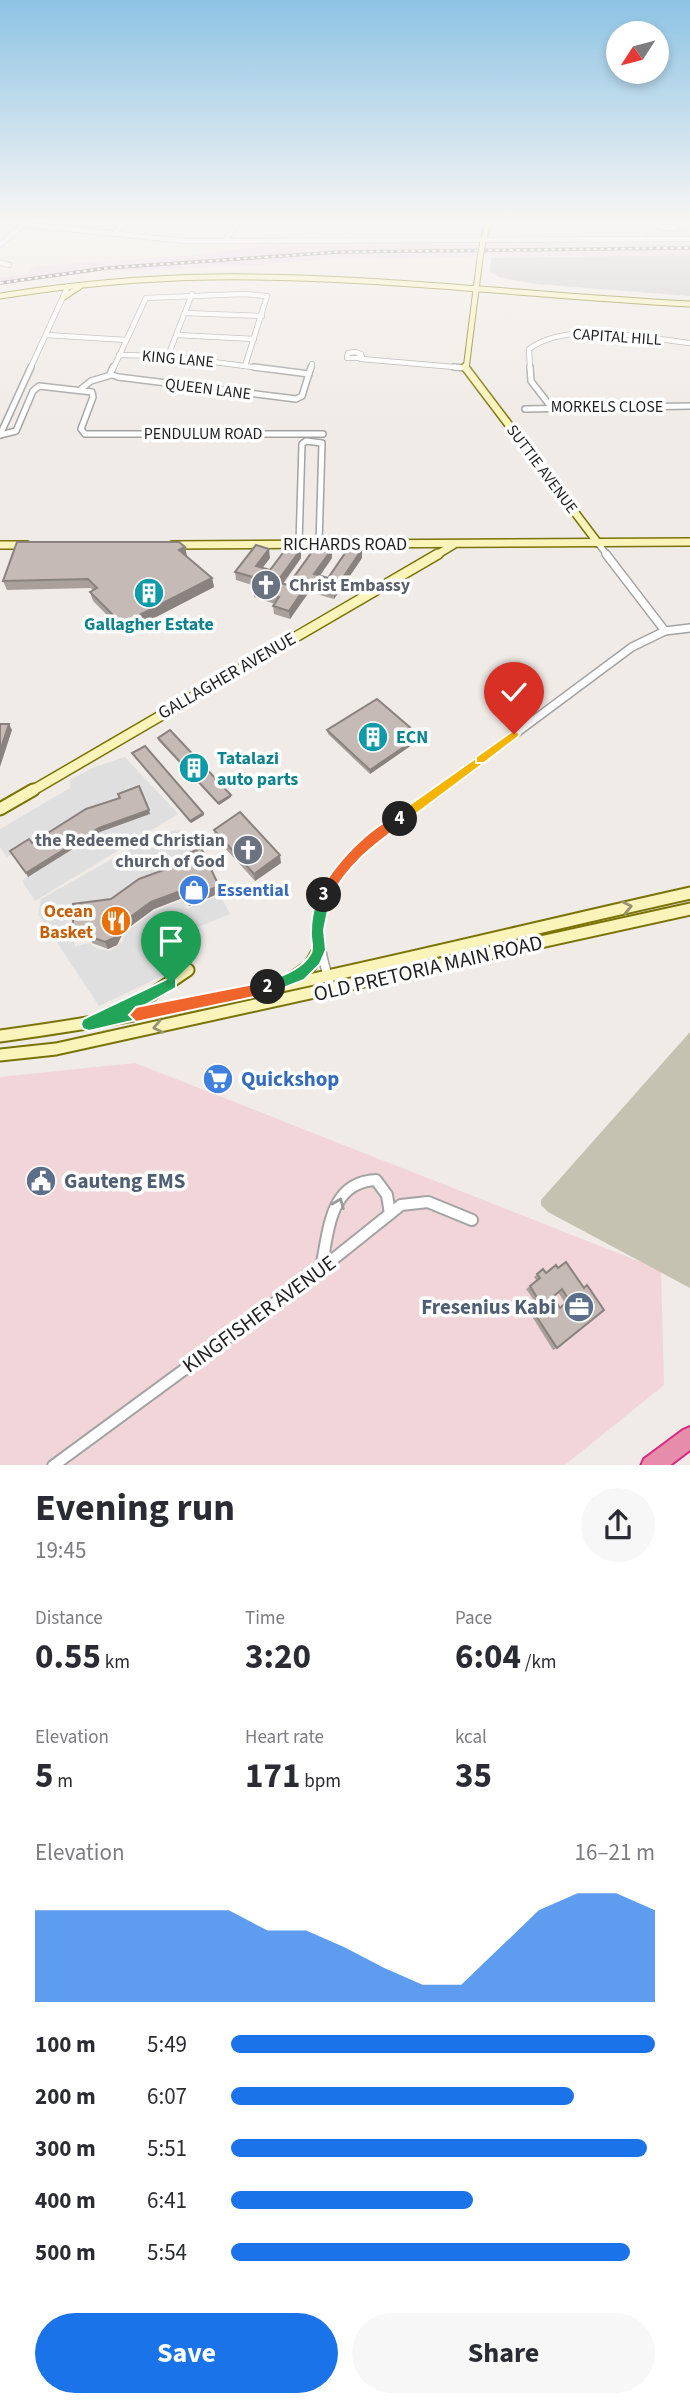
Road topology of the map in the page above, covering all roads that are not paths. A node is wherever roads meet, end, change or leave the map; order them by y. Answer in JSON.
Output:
{"nodes":[{"id":1,"x":52,"y":288,"type":"edge"},
{"id":2,"x":67,"y":288,"type":"edge"},
{"id":3,"x":76,"y":288,"type":"edge"},
{"id":4,"x":439,"y":288,"type":"edge"},
{"id":5,"x":475,"y":291,"type":"junction"},
{"id":6,"x":192,"y":294,"type":"junction"},
{"id":7,"x":0,"y":296,"type":"edge"},
{"id":8,"x":64,"y":297,"type":"junction"},
{"id":9,"x":690,"y":306,"type":"edge"},
{"id":10,"x":186,"y":313,"type":"junction"},
{"id":11,"x":262,"y":316,"type":"junction"},
{"id":12,"x":47,"y":335,"type":"junction"},
{"id":13,"x":177,"y":335,"type":"junction"},
{"id":14,"x":254,"y":339,"type":"junction"},
{"id":15,"x":126,"y":340,"type":"junction"},
{"id":16,"x":690,"y":342,"type":"edge"},
{"id":17,"x":119,"y":355,"type":"junction"},
{"id":18,"x":168,"y":356,"type":"junction"},
{"id":19,"x":361,"y":357,"type":"dead end"},
{"id":20,"x":312,"y":364,"type":"dead end"},
{"id":21,"x":466,"y":364,"type":"junction"},
{"id":22,"x":245,"y":366,"type":"junction"},
{"id":23,"x":309,"y":374,"type":"junction"},
{"id":24,"x":113,"y":376,"type":"junction"},
{"id":25,"x":81,"y":389,"type":"junction"},
{"id":26,"x":90,"y":391,"type":"junction"},
{"id":27,"x":690,"y":406,"type":"edge"},
{"id":28,"x":551,"y":407,"type":"junction"},
{"id":29,"x":525,"y":409,"type":"dead end"},
{"id":30,"x":323,"y":434,"type":"dead end"},
{"id":31,"x":0,"y":435,"type":"edge"},
{"id":32,"x":690,"y":542,"type":"edge"},
{"id":33,"x":598,"y":543,"type":"junction"},
{"id":34,"x":299,"y":544,"type":"junction"},
{"id":35,"x":319,"y":544,"type":"junction"},
{"id":36,"x":455,"y":544,"type":"junction"},
{"id":37,"x":0,"y":545,"type":"edge"},
{"id":38,"x":32,"y":545,"type":"edge"},
{"id":39,"x":160,"y":545,"type":"edge"},
{"id":40,"x":690,"y":628,"type":"edge"},
{"id":41,"x":665,"y":631,"type":"junction"},
{"id":42,"x":0,"y":808,"type":"edge"},
{"id":43,"x":690,"y":893,"type":"edge"},
{"id":44,"x":690,"y":909,"type":"edge"},
{"id":45,"x":319,"y":950,"type":"junction"},
{"id":46,"x":188,"y":970,"type":"dead end"},
{"id":47,"x":327,"y":975,"type":"junction"},
{"id":48,"x":277,"y":986,"type":"junction"},
{"id":49,"x":332,"y":990,"type":"junction"},
{"id":50,"x":89,"y":1024,"type":"junction"},
{"id":51,"x":0,"y":1036,"type":"edge"},
{"id":52,"x":0,"y":1055,"type":"edge"},
{"id":53,"x":390,"y":1214,"type":"junction"},
{"id":54,"x":472,"y":1220,"type":"dead end"},
{"id":55,"x":321,"y":1269,"type":"junction"},
{"id":56,"x":690,"y":1437,"type":"edge"},
{"id":57,"x":53,"y":1465,"type":"edge"},
{"id":58,"x":651,"y":1465,"type":"edge"}],
"edges":[{"from":1,"to":7,"type":"main road"},
{"from":2,"to":8,"type":"street"},
{"from":3,"to":8,"type":"main road"},
{"from":4,"to":5,"type":"main road"},
{"from":5,"to":9,"type":"main road"},
{"from":5,"to":21,"type":"main road"},
{"from":6,"to":10,"type":"street"},
{"from":6,"to":11,"type":"street","name":"KING LANE"},
{"from":6,"to":15,"type":"street","name":"KING LANE"},
{"from":8,"to":12,"type":"street"},
{"from":10,"to":11,"type":"street"},
{"from":10,"to":13,"type":"street"},
{"from":11,"to":14,"type":"street"},
{"from":12,"to":15,"type":"street"},
{"from":12,"to":31,"type":"street"},
{"from":13,"to":14,"type":"street"},
{"from":13,"to":18,"type":"street"},
{"from":14,"to":22,"type":"street"},
{"from":15,"to":17,"type":"street","name":"KING LANE"},
{"from":16,"to":28,"type":"street","name":"CAPITAL HILL"},
{"from":17,"to":18,"type":"street","name":"KING LANE"},
{"from":17,"to":24,"type":"street"},
{"from":18,"to":22,"type":"street","name":"KING LANE"},
{"from":19,"to":21,"type":"street"},
{"from":20,"to":23,"type":"street"},
{"from":21,"to":33,"type":"main road","name":"SUTTIE AVENUE"},
{"from":22,"to":23,"type":"street","name":"KING LANE"},
{"from":23,"to":24,"type":"street","name":"QUEEN LANE"},
{"from":24,"to":25,"type":"street"},
{"from":24,"to":26,"type":"street"},
{"from":25,"to":26,"type":"street"},
{"from":25,"to":31,"type":"street"},
{"from":26,"to":30,"type":"street","name":"PENDULUM ROAD"},
{"from":27,"to":28,"type":"street","name":"MORKELS CLOSE"},
{"from":28,"to":29,"type":"street","name":"MORKELS CLOSE"},
{"from":32,"to":33,"type":"main road","name":"RICHARDS ROAD"},
{"from":33,"to":36,"type":"main road","name":"RICHARDS ROAD"},
{"from":33,"to":41,"type":"street","name":"SUTTIE AVENUE"},
{"from":34,"to":35,"type":"main road","name":"RICHARDS ROAD"},
{"from":34,"to":35,"type":"street"},
{"from":34,"to":39,"type":"main road","name":"RICHARDS ROAD"},
{"from":35,"to":36,"type":"main road","name":"RICHARDS ROAD"},
{"from":36,"to":42,"type":"main road","name":"GALLAGHER AVENUE"},
{"from":37,"to":38,"type":"main road"},
{"from":40,"to":41,"type":"street"},
{"from":41,"to":45,"type":"street"},
{"from":47,"to":43,"type":"main road","name":"OLD PRETORIA MAIN ROAD","one_way":true},
{"from":44,"to":49,"type":"main road","name":"OLD PRETORIA MAIN ROAD"},
{"from":45,"to":47,"type":"street"},
{"from":45,"to":48,"type":"main road"},
{"from":46,"to":50,"type":"main road"},
{"from":47,"to":48,"type":"main road","name":"OLD PRETORIA MAIN ROAD"},
{"from":47,"to":49,"type":"street"},
{"from":48,"to":50,"type":"main road","name":"OLD PRETORIA MAIN ROAD"},
{"from":49,"to":52,"type":"main road","name":"OLD PRETORIA MAIN ROAD","one_way":true},
{"from":50,"to":51,"type":"main road","name":"OLD PRETORIA MAIN ROAD"},
{"from":53,"to":54,"type":"street","name":"KINGFISHER AVENUE"},
{"from":53,"to":55,"type":"street","name":"KINGFISHER AVENUE"},
{"from":55,"to":53,"type":"street","one_way":true},
{"from":55,"to":57,"type":"street","name":"KINGFISHER AVENUE"},
{"from":56,"to":58,"type":"highway"}]}
